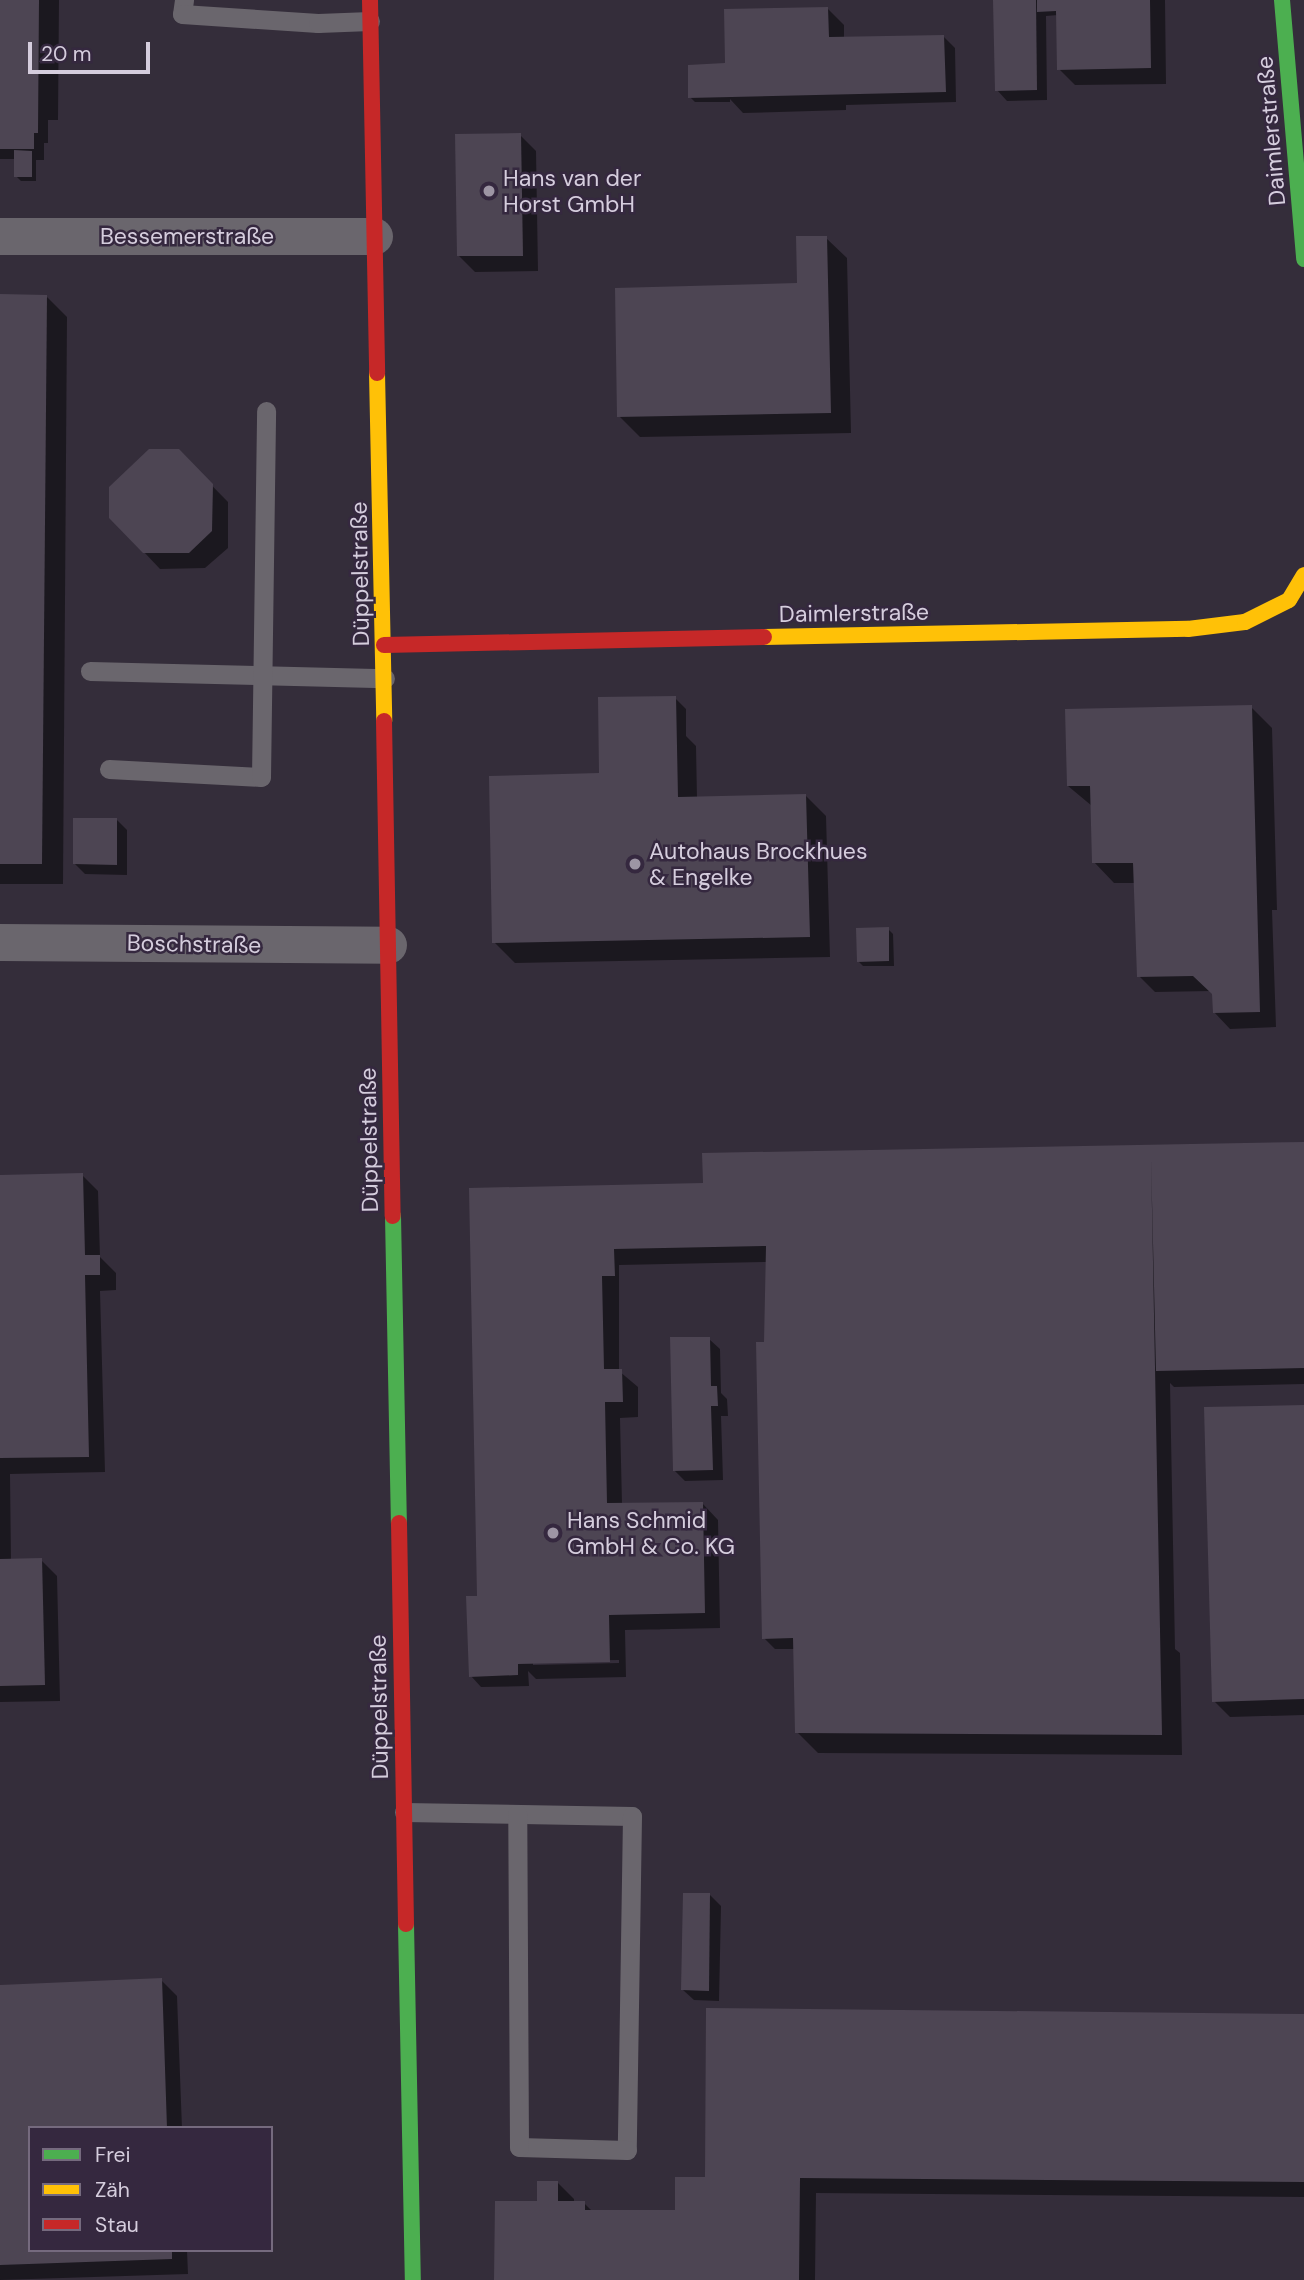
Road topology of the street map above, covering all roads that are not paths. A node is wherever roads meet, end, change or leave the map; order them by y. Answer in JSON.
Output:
{"nodes":[{"id":1,"x":184,"y":0,"type":"edge"},
{"id":2,"x":370,"y":0,"type":"edge"},
{"id":3,"x":1282,"y":0,"type":"edge"},
{"id":4,"x":370,"y":21,"type":"junction"},
{"id":5,"x":0,"y":236,"type":"edge"},
{"id":6,"x":374,"y":236,"type":"junction"},
{"id":7,"x":1304,"y":259,"type":"edge"},
{"id":8,"x":267,"y":411,"type":"dead end"},
{"id":9,"x":1304,"y":575,"type":"edge"},
{"id":10,"x":384,"y":645,"type":"junction"},
{"id":11,"x":90,"y":671,"type":"dead end"},
{"id":12,"x":264,"y":675,"type":"junction"},
{"id":13,"x":384,"y":678,"type":"junction"},
{"id":14,"x":109,"y":769,"type":"dead end"},
{"id":15,"x":0,"y":942,"type":"edge"},
{"id":16,"x":388,"y":946,"type":"junction"},
{"id":17,"x":404,"y":1812,"type":"junction"},
{"id":18,"x":517,"y":1814,"type":"junction"},
{"id":19,"x":413,"y":2280,"type":"edge"}],
"edges":[{"from":1,"to":4,"type":"lane"},
{"from":2,"to":4,"type":"street","name":"Düppelstraße"},
{"from":3,"to":7,"type":"street","name":"Daimlerstraße"},
{"from":4,"to":6,"type":"street","name":"Düppelstraße"},
{"from":5,"to":6,"type":"street","name":"Bessemerstraße"},
{"from":6,"to":10,"type":"street","name":"Düppelstraße"},
{"from":8,"to":12,"type":"lane"},
{"from":9,"to":10,"type":"street","name":"Daimlerstraße"},
{"from":10,"to":13,"type":"street","name":"Düppelstraße"},
{"from":11,"to":12,"type":"lane"},
{"from":12,"to":13,"type":"lane"},
{"from":12,"to":14,"type":"lane"},
{"from":13,"to":16,"type":"street","name":"Düppelstraße"},
{"from":15,"to":16,"type":"street","name":"Boschstraße"},
{"from":16,"to":17,"type":"street","name":"Düppelstraße"},
{"from":17,"to":18,"type":"lane"},
{"from":17,"to":19,"type":"street","name":"Düppelstraße"},
{"from":18,"to":18,"type":"lane"}]}
